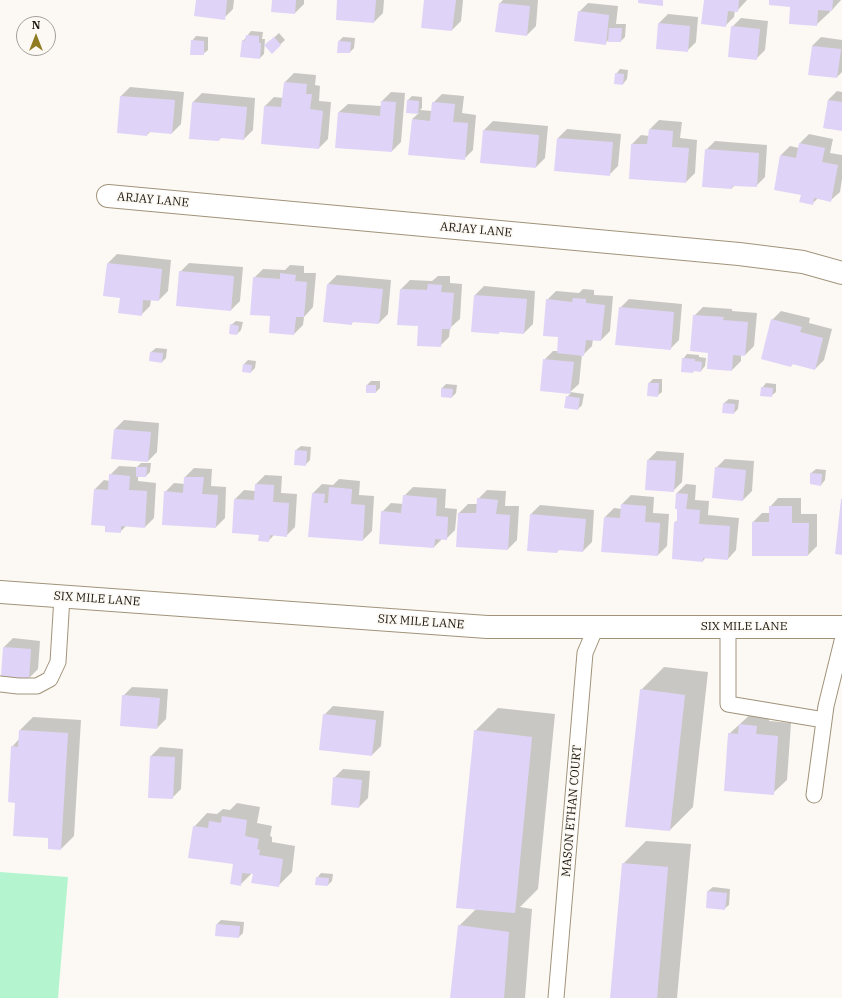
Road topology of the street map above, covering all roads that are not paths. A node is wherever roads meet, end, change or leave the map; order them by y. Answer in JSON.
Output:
{"nodes":[{"id":1,"x":108,"y":196,"type":"dead end"},
{"id":2,"x":842,"y":273,"type":"edge"},
{"id":3,"x":0,"y":592,"type":"edge"},
{"id":4,"x":62,"y":597,"type":"junction"},
{"id":5,"x":596,"y":627,"type":"junction"},
{"id":6,"x":728,"y":627,"type":"junction"},
{"id":7,"x":842,"y":627,"type":"edge"},
{"id":8,"x":842,"y":641,"type":"edge"},
{"id":9,"x":0,"y":684,"type":"edge"},
{"id":10,"x":824,"y":720,"type":"junction"},
{"id":11,"x":814,"y":794,"type":"dead end"},
{"id":12,"x":556,"y":998,"type":"edge"}],
"edges":[{"from":1,"to":2,"type":"street","name":"ARJAY LANE"},
{"from":3,"to":4,"type":"street","name":"SIX MILE LANE"},
{"from":4,"to":5,"type":"street","name":"SIX MILE LANE"},
{"from":4,"to":9,"type":"lane"},
{"from":5,"to":6,"type":"street","name":"SIX MILE LANE"},
{"from":5,"to":12,"type":"lane","name":"MASON ETHAN COURT"},
{"from":6,"to":7,"type":"street","name":"SIX MILE LANE"},
{"from":6,"to":10,"type":"lane"},
{"from":8,"to":10,"type":"lane"},
{"from":10,"to":11,"type":"lane"}]}
